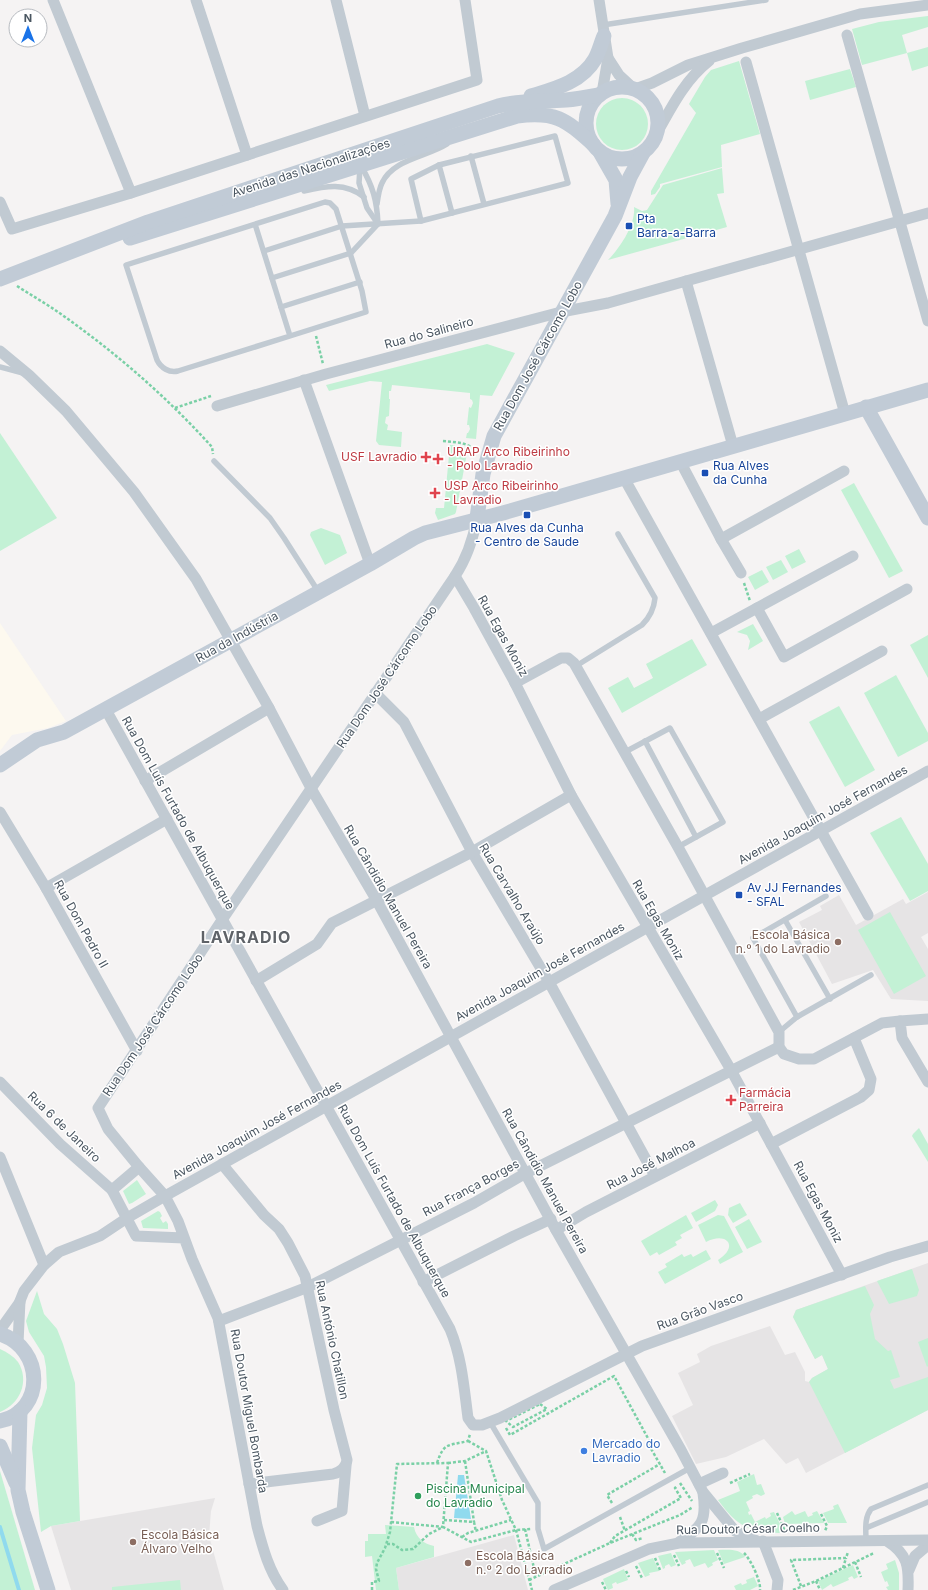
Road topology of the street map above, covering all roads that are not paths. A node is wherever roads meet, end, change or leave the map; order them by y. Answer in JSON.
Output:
{"nodes":[{"id":1,"x":53,"y":0,"type":"edge"},
{"id":2,"x":196,"y":0,"type":"edge"},
{"id":3,"x":336,"y":0,"type":"edge"},
{"id":4,"x":466,"y":0,"type":"edge"},
{"id":5,"x":599,"y":0,"type":"edge"},
{"id":6,"x":766,"y":0,"type":"edge"},
{"id":7,"x":928,"y":5,"type":"edge"},
{"id":8,"x":603,"y":30,"type":"junction"},
{"id":9,"x":847,"y":35,"type":"dead end"},
{"id":10,"x":716,"y":56,"type":"junction"},
{"id":11,"x":608,"y":58,"type":"junction"},
{"id":12,"x":746,"y":62,"type":"dead end"},
{"id":13,"x":634,"y":89,"type":"junction"},
{"id":14,"x":601,"y":94,"type":"junction"},
{"id":15,"x":513,"y":102,"type":"junction"},
{"id":16,"x":365,"y":116,"type":"junction"},
{"id":17,"x":468,"y":131,"type":"junction"},
{"id":18,"x":657,"y":133,"type":"junction"},
{"id":19,"x":596,"y":148,"type":"junction"},
{"id":20,"x":643,"y":152,"type":"junction"},
{"id":21,"x":247,"y":155,"type":"junction"},
{"id":22,"x":471,"y":156,"type":"junction"},
{"id":23,"x":358,"y":159,"type":"junction"},
{"id":24,"x":439,"y":165,"type":"junction"},
{"id":25,"x":131,"y":193,"type":"junction"},
{"id":26,"x":364,"y":197,"type":"junction"},
{"id":27,"x":0,"y":202,"type":"edge"},
{"id":28,"x":377,"y":204,"type":"junction"},
{"id":29,"x":484,"y":204,"type":"junction"},
{"id":30,"x":214,"y":212,"type":"junction"},
{"id":31,"x":452,"y":213,"type":"junction"},
{"id":32,"x":928,"y":213,"type":"edge"},
{"id":33,"x":615,"y":216,"type":"junction"},
{"id":34,"x":421,"y":221,"type":"junction"},
{"id":35,"x":900,"y":221,"type":"junction"},
{"id":36,"x":255,"y":224,"type":"junction"},
{"id":37,"x":378,"y":224,"type":"junction"},
{"id":38,"x":342,"y":226,"type":"junction"},
{"id":39,"x":798,"y":250,"type":"junction"},
{"id":40,"x":264,"y":251,"type":"junction"},
{"id":41,"x":351,"y":254,"type":"junction"},
{"id":42,"x":29,"y":268,"type":"junction"},
{"id":43,"x":1,"y":278,"type":"edge"},
{"id":44,"x":272,"y":278,"type":"junction"},
{"id":45,"x":686,"y":281,"type":"junction"},
{"id":46,"x":360,"y":282,"type":"junction"},
{"id":47,"x":280,"y":307,"type":"junction"},
{"id":48,"x":562,"y":312,"type":"junction"},
{"id":49,"x":928,"y":320,"type":"edge"},
{"id":50,"x":290,"y":336,"type":"junction"},
{"id":51,"x":0,"y":351,"type":"edge"},
{"id":52,"x":0,"y":367,"type":"edge"},
{"id":53,"x":29,"y":375,"type":"junction"},
{"id":54,"x":304,"y":380,"type":"junction"},
{"id":55,"x":928,"y":390,"type":"edge"},
{"id":56,"x":217,"y":406,"type":"road end"},
{"id":57,"x":866,"y":407,"type":"junction"},
{"id":58,"x":845,"y":414,"type":"junction"},
{"id":59,"x":733,"y":446,"type":"junction"},
{"id":60,"x":214,"y":461,"type":"road end"},
{"id":61,"x":680,"y":462,"type":"junction"},
{"id":62,"x":844,"y":471,"type":"dead end"},
{"id":63,"x":624,"y":478,"type":"junction"},
{"id":64,"x":477,"y":518,"type":"junction"},
{"id":65,"x":928,"y":518,"type":"edge"},
{"id":66,"x":618,"y":534,"type":"dead end"},
{"id":67,"x":721,"y":539,"type":"junction"},
{"id":68,"x":853,"y":556,"type":"dead end"},
{"id":69,"x":370,"y":564,"type":"junction"},
{"id":70,"x":741,"y":573,"type":"road end"},
{"id":71,"x":455,"y":576,"type":"junction"},
{"id":72,"x":907,"y":589,"type":"dead end"},
{"id":73,"x":318,"y":592,"type":"junction"},
{"id":74,"x":757,"y":608,"type":"junction"},
{"id":75,"x":711,"y":633,"type":"junction"},
{"id":76,"x":230,"y":640,"type":"junction"},
{"id":77,"x":882,"y":651,"type":"dead end"},
{"id":78,"x":576,"y":666,"type":"junction"},
{"id":79,"x":515,"y":683,"type":"junction"},
{"id":80,"x":375,"y":693,"type":"junction"},
{"id":81,"x":269,"y":708,"type":"junction"},
{"id":82,"x":106,"y":710,"type":"junction"},
{"id":83,"x":759,"y":719,"type":"junction"},
{"id":84,"x":645,"y":741,"type":"junction"},
{"id":85,"x":625,"y":752,"type":"junction"},
{"id":86,"x":0,"y":765,"type":"edge"},
{"id":87,"x":928,"y":772,"type":"edge"},
{"id":88,"x":145,"y":781,"type":"junction"},
{"id":89,"x":312,"y":790,"type":"junction"},
{"id":90,"x":571,"y":795,"type":"junction"},
{"id":91,"x":0,"y":812,"type":"edge"},
{"id":92,"x":167,"y":819,"type":"junction"},
{"id":93,"x":821,"y":831,"type":"junction"},
{"id":94,"x":696,"y":836,"type":"junction"},
{"id":95,"x":678,"y":847,"type":"junction"},
{"id":96,"x":472,"y":852,"type":"junction"},
{"id":97,"x":46,"y":888,"type":"junction"},
{"id":98,"x":704,"y":896,"type":"junction"},
{"id":99,"x":826,"y":896,"type":"dead end"},
{"id":100,"x":377,"y":901,"type":"junction"},
{"id":101,"x":868,"y":914,"type":"dead end"},
{"id":102,"x":222,"y":920,"type":"junction"},
{"id":103,"x":785,"y":920,"type":"junction"},
{"id":104,"x":648,"y":928,"type":"junction"},
{"id":105,"x":871,"y":975,"type":"dead end"},
{"id":106,"x":256,"y":981,"type":"junction"},
{"id":107,"x":549,"y":982,"type":"junction"},
{"id":108,"x":830,"y":999,"type":"junction"},
{"id":109,"x":797,"y":1017,"type":"junction"},
{"id":110,"x":928,"y":1019,"type":"edge"},
{"id":111,"x":900,"y":1021,"type":"junction"},
{"id":112,"x":780,"y":1032,"type":"junction"},
{"id":113,"x":451,"y":1037,"type":"junction"},
{"id":114,"x":854,"y":1038,"type":"junction"},
{"id":115,"x":779,"y":1047,"type":"junction"},
{"id":116,"x":137,"y":1050,"type":"junction"},
{"id":117,"x":731,"y":1070,"type":"junction"},
{"id":118,"x":0,"y":1082,"type":"edge"},
{"id":119,"x":928,"y":1082,"type":"edge"},
{"id":120,"x":326,"y":1106,"type":"junction"},
{"id":121,"x":98,"y":1108,"type":"joint"},
{"id":122,"x":760,"y":1122,"type":"junction"},
{"id":123,"x":627,"y":1124,"type":"junction"},
{"id":124,"x":771,"y":1144,"type":"junction"},
{"id":125,"x":0,"y":1157,"type":"edge"},
{"id":126,"x":222,"y":1164,"type":"junction"},
{"id":127,"x":139,"y":1167,"type":"junction"},
{"id":128,"x":526,"y":1173,"type":"junction"},
{"id":129,"x":655,"y":1176,"type":"junction"},
{"id":130,"x":112,"y":1190,"type":"junction"},
{"id":131,"x":165,"y":1196,"type":"junction"},
{"id":132,"x":127,"y":1218,"type":"junction"},
{"id":133,"x":550,"y":1219,"type":"junction"},
{"id":134,"x":556,"y":1230,"type":"junction"},
{"id":135,"x":184,"y":1238,"type":"junction"},
{"id":136,"x":400,"y":1240,"type":"junction"},
{"id":137,"x":928,"y":1246,"type":"edge"},
{"id":138,"x":44,"y":1265,"type":"junction"},
{"id":139,"x":842,"y":1275,"type":"junction"},
{"id":140,"x":423,"y":1282,"type":"junction"},
{"id":141,"x":308,"y":1287,"type":"junction"},
{"id":142,"x":20,"y":1302,"type":"junction"},
{"id":143,"x":219,"y":1321,"type":"junction"},
{"id":144,"x":0,"y":1330,"type":"edge"},
{"id":145,"x":0,"y":1334,"type":"edge"},
{"id":146,"x":18,"y":1343,"type":"junction"},
{"id":147,"x":625,"y":1353,"type":"junction"},
{"id":148,"x":20,"y":1411,"type":"junction"},
{"id":149,"x":495,"y":1420,"type":"junction"},
{"id":150,"x":0,"y":1421,"type":"edge"},
{"id":151,"x":0,"y":1446,"type":"edge"},
{"id":152,"x":690,"y":1468,"type":"junction"},
{"id":153,"x":342,"y":1469,"type":"junction"},
{"id":154,"x":723,"y":1472,"type":"dead end"},
{"id":155,"x":249,"y":1484,"type":"junction"},
{"id":156,"x":928,"y":1485,"type":"edge"},
{"id":157,"x":701,"y":1488,"type":"junction"},
{"id":158,"x":18,"y":1490,"type":"junction"},
{"id":159,"x":928,"y":1502,"type":"edge"},
{"id":160,"x":317,"y":1520,"type":"dead end"},
{"id":161,"x":866,"y":1528,"type":"junction"},
{"id":162,"x":887,"y":1540,"type":"junction"},
{"id":163,"x":928,"y":1540,"type":"edge"},
{"id":164,"x":760,"y":1541,"type":"junction"},
{"id":165,"x":866,"y":1541,"type":"junction"},
{"id":166,"x":928,"y":1545,"type":"edge"},
{"id":167,"x":676,"y":1547,"type":"junction"},
{"id":168,"x":908,"y":1570,"type":"junction"},
{"id":169,"x":48,"y":1590,"type":"edge"},
{"id":170,"x":283,"y":1590,"type":"edge"},
{"id":171,"x":554,"y":1590,"type":"edge"},
{"id":172,"x":777,"y":1590,"type":"edge"},
{"id":173,"x":908,"y":1590,"type":"edge"}],
"edges":[{"from":1,"to":25,"type":"street"},
{"from":2,"to":21,"type":"street"},
{"from":3,"to":16,"type":"street"},
{"from":4,"to":16,"type":"street"},
{"from":5,"to":8,"type":"street"},
{"from":6,"to":8,"type":"lane"},
{"from":7,"to":10,"type":"street"},
{"from":8,"to":11,"type":"street"},
{"from":8,"to":15,"type":"street"},
{"from":9,"to":35,"type":"street"},
{"from":10,"to":13,"type":"street"},
{"from":10,"to":18,"type":"street"},
{"from":11,"to":13,"type":"street"},
{"from":11,"to":14,"type":"street"},
{"from":12,"to":39,"type":"street"},
{"from":13,"to":14,"type":"street"},
{"from":13,"to":18,"type":"street"},
{"from":14,"to":15,"type":"street","name":"Avenida das Nacionalizações"},
{"from":14,"to":19,"type":"street"},
{"from":15,"to":23,"type":"street","name":"Avenida das Nacionalizações"},
{"from":16,"to":21,"type":"street"},
{"from":17,"to":19,"type":"street","name":"Avenida das Nacionalizações"},
{"from":17,"to":23,"type":"street","name":"Avenida das Nacionalizações"},
{"from":17,"to":28,"type":"lane"},
{"from":18,"to":20,"type":"street"},
{"from":19,"to":20,"type":"street"},
{"from":19,"to":33,"type":"street","name":"Rua Dom José Cárcomo Lobo"},
{"from":20,"to":33,"type":"street","name":"Rua Dom José Cárcomo Lobo"},
{"from":21,"to":25,"type":"street"},
{"from":22,"to":24,"type":"lane"},
{"from":22,"to":29,"type":"lane"},
{"from":22,"to":29,"type":"lane"},
{"from":23,"to":26,"type":"lane"},
{"from":23,"to":28,"type":"lane"},
{"from":23,"to":30,"type":"street","name":"Avenida das Nacionalizações"},
{"from":23,"to":42,"type":"street","name":"Avenida das Nacionalizações"},
{"from":24,"to":31,"type":"lane"},
{"from":24,"to":34,"type":"lane"},
{"from":25,"to":27,"type":"street"},
{"from":26,"to":30,"type":"lane"},
{"from":26,"to":37,"type":"lane"},
{"from":28,"to":37,"type":"lane"},
{"from":29,"to":31,"type":"lane"},
{"from":30,"to":42,"type":"street","name":"Avenida das Nacionalizações"},
{"from":31,"to":34,"type":"lane"},
{"from":32,"to":35,"type":"street","name":"Rua do Salineiro"},
{"from":33,"to":48,"type":"street","name":"Rua Dom José Cárcomo Lobo"},
{"from":34,"to":37,"type":"lane"},
{"from":35,"to":39,"type":"street","name":"Rua do Salineiro"},
{"from":35,"to":49,"type":"street"},
{"from":36,"to":38,"type":"lane"},
{"from":36,"to":40,"type":"lane"},
{"from":36,"to":50,"type":"lane"},
{"from":37,"to":38,"type":"lane"},
{"from":37,"to":41,"type":"lane"},
{"from":38,"to":40,"type":"lane"},
{"from":38,"to":41,"type":"lane"},
{"from":39,"to":45,"type":"street","name":"Rua do Salineiro"},
{"from":39,"to":58,"type":"street"},
{"from":40,"to":44,"type":"lane"},
{"from":41,"to":44,"type":"lane"},
{"from":41,"to":46,"type":"lane"},
{"from":42,"to":43,"type":"street","name":"Avenida das Nacionalizações"},
{"from":44,"to":47,"type":"lane"},
{"from":45,"to":48,"type":"street","name":"Rua do Salineiro"},
{"from":45,"to":59,"type":"street"},
{"from":46,"to":47,"type":"lane"},
{"from":46,"to":50,"type":"lane"},
{"from":47,"to":50,"type":"lane"},
{"from":48,"to":54,"type":"street","name":"Rua do Salineiro"},
{"from":48,"to":64,"type":"street","name":"Rua Dom José Cárcomo Lobo"},
{"from":51,"to":53,"type":"street","name":"Rua Cândidio Manuel Pereira"},
{"from":52,"to":53,"type":"lane"},
{"from":53,"to":76,"type":"street","name":"Rua Cândidio Manuel Pereira"},
{"from":54,"to":56,"type":"street","name":"Rua do Salineiro"},
{"from":54,"to":69,"type":"street"},
{"from":55,"to":57,"type":"street","name":"Rua da Indústria"},
{"from":57,"to":58,"type":"street","name":"Rua da Indústria"},
{"from":57,"to":65,"type":"street"},
{"from":58,"to":59,"type":"street","name":"Rua da Indústria"},
{"from":59,"to":61,"type":"street","name":"Rua da Indústria"},
{"from":60,"to":73,"type":"lane"},
{"from":61,"to":63,"type":"street","name":"Rua da Indústria"},
{"from":61,"to":67,"type":"street"},
{"from":62,"to":67,"type":"street"},
{"from":63,"to":64,"type":"street","name":"Rua da Indústria"},
{"from":63,"to":75,"type":"street"},
{"from":64,"to":69,"type":"street","name":"Rua da Indústria"},
{"from":64,"to":71,"type":"street","name":"Rua Dom José Cárcomo Lobo"},
{"from":66,"to":78,"type":"lane"},
{"from":67,"to":70,"type":"street"},
{"from":68,"to":74,"type":"street"},
{"from":69,"to":73,"type":"street","name":"Rua da Indústria"},
{"from":71,"to":79,"type":"street","name":"Rua Egas Moniz"},
{"from":71,"to":80,"type":"street","name":"Rua Dom José Cárcomo Lobo"},
{"from":72,"to":74,"type":"street"},
{"from":73,"to":76,"type":"street","name":"Rua da Indústria"},
{"from":74,"to":75,"type":"street"},
{"from":75,"to":83,"type":"street"},
{"from":76,"to":81,"type":"street","name":"Rua Cândidio Manuel Pereira"},
{"from":76,"to":82,"type":"street","name":"Rua da Indústria"},
{"from":77,"to":83,"type":"street"},
{"from":78,"to":79,"type":"street"},
{"from":78,"to":85,"type":"street"},
{"from":79,"to":90,"type":"street","name":"Rua Egas Moniz"},
{"from":80,"to":89,"type":"street","name":"Rua Dom José Cárcomo Lobo"},
{"from":80,"to":96,"type":"street","name":"Rua Carvalho Araújo"},
{"from":81,"to":88,"type":"street"},
{"from":81,"to":89,"type":"street","name":"Rua Cândidio Manuel Pereira"},
{"from":82,"to":86,"type":"street","name":"Rua da Indústria"},
{"from":82,"to":88,"type":"street","name":"Rua Dom Luís Furtado de Albuquerque"},
{"from":83,"to":93,"type":"street"},
{"from":84,"to":85,"type":"lane"},
{"from":84,"to":94,"type":"lane"},
{"from":84,"to":94,"type":"lane"},
{"from":85,"to":95,"type":"street"},
{"from":87,"to":93,"type":"street","name":"Avenida Joaquim José Fernandes"},
{"from":88,"to":92,"type":"street","name":"Rua Dom Luís Furtado de Albuquerque"},
{"from":89,"to":100,"type":"street","name":"Rua Cândidio Manuel Pereira"},
{"from":89,"to":102,"type":"street","name":"Rua Dom José Cárcomo Lobo"},
{"from":90,"to":96,"type":"street"},
{"from":90,"to":104,"type":"street","name":"Rua Egas Moniz"},
{"from":91,"to":97,"type":"street","name":"Rua Dom Pedro II"},
{"from":92,"to":97,"type":"street"},
{"from":92,"to":102,"type":"street","name":"Rua Dom Luís Furtado de Albuquerque"},
{"from":93,"to":98,"type":"street","name":"Avenida Joaquim José Fernandes"},
{"from":93,"to":101,"type":"street"},
{"from":94,"to":95,"type":"lane"},
{"from":95,"to":98,"type":"street"},
{"from":96,"to":100,"type":"street"},
{"from":96,"to":107,"type":"street","name":"Rua Carvalho Araújo"},
{"from":97,"to":116,"type":"street","name":"Rua Dom Pedro II"},
{"from":98,"to":104,"type":"street","name":"Avenida Joaquim José Fernandes"},
{"from":98,"to":112,"type":"street"},
{"from":99,"to":103,"type":"lane"},
{"from":100,"to":106,"type":"street"},
{"from":100,"to":113,"type":"street","name":"Rua Cândidio Manuel Pereira"},
{"from":102,"to":106,"type":"street","name":"Rua Dom Luís Furtado de Albuquerque"},
{"from":102,"to":116,"type":"street","name":"Rua Dom José Cárcomo Lobo"},
{"from":103,"to":108,"type":"lane"},
{"from":103,"to":109,"type":"lane"},
{"from":104,"to":107,"type":"street","name":"Avenida Joaquim José Fernandes"},
{"from":104,"to":117,"type":"street","name":"Rua Egas Moniz"},
{"from":105,"to":108,"type":"lane"},
{"from":106,"to":120,"type":"street","name":"Rua Dom Luís Furtado de Albuquerque"},
{"from":107,"to":113,"type":"street","name":"Avenida Joaquim José Fernandes"},
{"from":107,"to":123,"type":"street","name":"Rua Carvalho Araújo"},
{"from":108,"to":109,"type":"lane"},
{"from":109,"to":112,"type":"lane"},
{"from":110,"to":111,"type":"street"},
{"from":111,"to":114,"type":"street"},
{"from":111,"to":119,"type":"street"},
{"from":112,"to":115,"type":"street"},
{"from":113,"to":120,"type":"street","name":"Avenida Joaquim José Fernandes"},
{"from":113,"to":128,"type":"street","name":"Rua Cândidio Manuel Pereira"},
{"from":114,"to":115,"type":"street"},
{"from":114,"to":124,"type":"street"},
{"from":115,"to":117,"type":"street","name":"Rua França Borges"},
{"from":116,"to":121,"type":"street","name":"Rua Dom José Cárcomo Lobo"},
{"from":117,"to":122,"type":"street","name":"Rua Egas Moniz"},
{"from":117,"to":123,"type":"street","name":"Rua França Borges"},
{"from":118,"to":130,"type":"street","name":"Rua 6 de Janeiro"},
{"from":120,"to":126,"type":"street","name":"Avenida Joaquim José Fernandes"},
{"from":120,"to":136,"type":"street","name":"Rua Dom Luís Furtado de Albuquerque"},
{"from":121,"to":127,"type":"street","name":"Rua Doutor Miguel Bombarda"},
{"from":122,"to":124,"type":"street","name":"Rua Egas Moniz"},
{"from":122,"to":129,"type":"street","name":"Rua José Malhoa"},
{"from":123,"to":128,"type":"street","name":"Rua França Borges"},
{"from":123,"to":129,"type":"street","name":"Rua Carvalho Araújo"},
{"from":124,"to":139,"type":"street","name":"Rua Egas Moniz"},
{"from":125,"to":138,"type":"street"},
{"from":126,"to":131,"type":"street","name":"Avenida Joaquim José Fernandes"},
{"from":126,"to":141,"type":"street","name":"Rua António Chatillon"},
{"from":127,"to":130,"type":"street"},
{"from":127,"to":131,"type":"street","name":"Rua Doutor Miguel Bombarda"},
{"from":128,"to":133,"type":"street","name":"Rua Cândidio Manuel Pereira"},
{"from":128,"to":136,"type":"street","name":"Rua França Borges"},
{"from":129,"to":134,"type":"street","name":"Rua José Malhoa"},
{"from":130,"to":132,"type":"street"},
{"from":131,"to":132,"type":"street","name":"Avenida Joaquim José Fernandes"},
{"from":131,"to":135,"type":"street","name":"Rua Doutor Miguel Bombarda"},
{"from":132,"to":135,"type":"street"},
{"from":132,"to":138,"type":"street"},
{"from":133,"to":134,"type":"street","name":"Rua Cândidio Manuel Pereira"},
{"from":133,"to":140,"type":"street"},
{"from":134,"to":147,"type":"street","name":"Rua Cândidio Manuel Pereira"},
{"from":135,"to":143,"type":"street","name":"Rua Doutor Miguel Bombarda"},
{"from":136,"to":140,"type":"street","name":"Rua Dom Luís Furtado de Albuquerque"},
{"from":136,"to":141,"type":"street","name":"Rua França Borges"},
{"from":137,"to":139,"type":"street","name":"Rua Grão Vasco"},
{"from":138,"to":142,"type":"street"},
{"from":139,"to":147,"type":"street","name":"Rua Grão Vasco"},
{"from":140,"to":149,"type":"street","name":"Rua Dom Luís Furtado de Albuquerque"},
{"from":141,"to":143,"type":"street","name":"Rua França Borges"},
{"from":141,"to":153,"type":"street","name":"Rua António Chatillon"},
{"from":142,"to":144,"type":"street"},
{"from":142,"to":146,"type":"street"},
{"from":143,"to":155,"type":"street","name":"Rua Doutor Miguel Bombarda"},
{"from":145,"to":146,"type":"street"},
{"from":146,"to":148,"type":"street"},
{"from":147,"to":149,"type":"street","name":"Rua Grão Vasco"},
{"from":147,"to":152,"type":"street","name":"Rua Cândidio Manuel Pereira"},
{"from":148,"to":150,"type":"street"},
{"from":148,"to":158,"type":"street"},
{"from":149,"to":152,"type":"lane"},
{"from":151,"to":158,"type":"street"},
{"from":152,"to":157,"type":"street","name":"Rua Cândidio Manuel Pereira"},
{"from":153,"to":155,"type":"street"},
{"from":153,"to":160,"type":"street","name":"Rua António Chatillon"},
{"from":154,"to":157,"type":"street"},
{"from":155,"to":170,"type":"street","name":"Rua Doutor Miguel Bombarda"},
{"from":156,"to":161,"type":"lane"},
{"from":157,"to":164,"type":"street"},
{"from":157,"to":167,"type":"street"},
{"from":158,"to":169,"type":"street"},
{"from":159,"to":161,"type":"lane"},
{"from":161,"to":165,"type":"lane"},
{"from":162,"to":163,"type":"street","name":"Rua Doutor César Coelho"},
{"from":162,"to":165,"type":"street","name":"Rua Doutor César Coelho"},
{"from":162,"to":168,"type":"street"},
{"from":164,"to":165,"type":"street","name":"Rua Doutor César Coelho"},
{"from":164,"to":167,"type":"street","name":"Rua Doutor César Coelho"},
{"from":164,"to":172,"type":"street"},
{"from":166,"to":168,"type":"street"},
{"from":167,"to":171,"type":"street","name":"Rua Doutor César Coelho"},
{"from":168,"to":173,"type":"street"}]}
